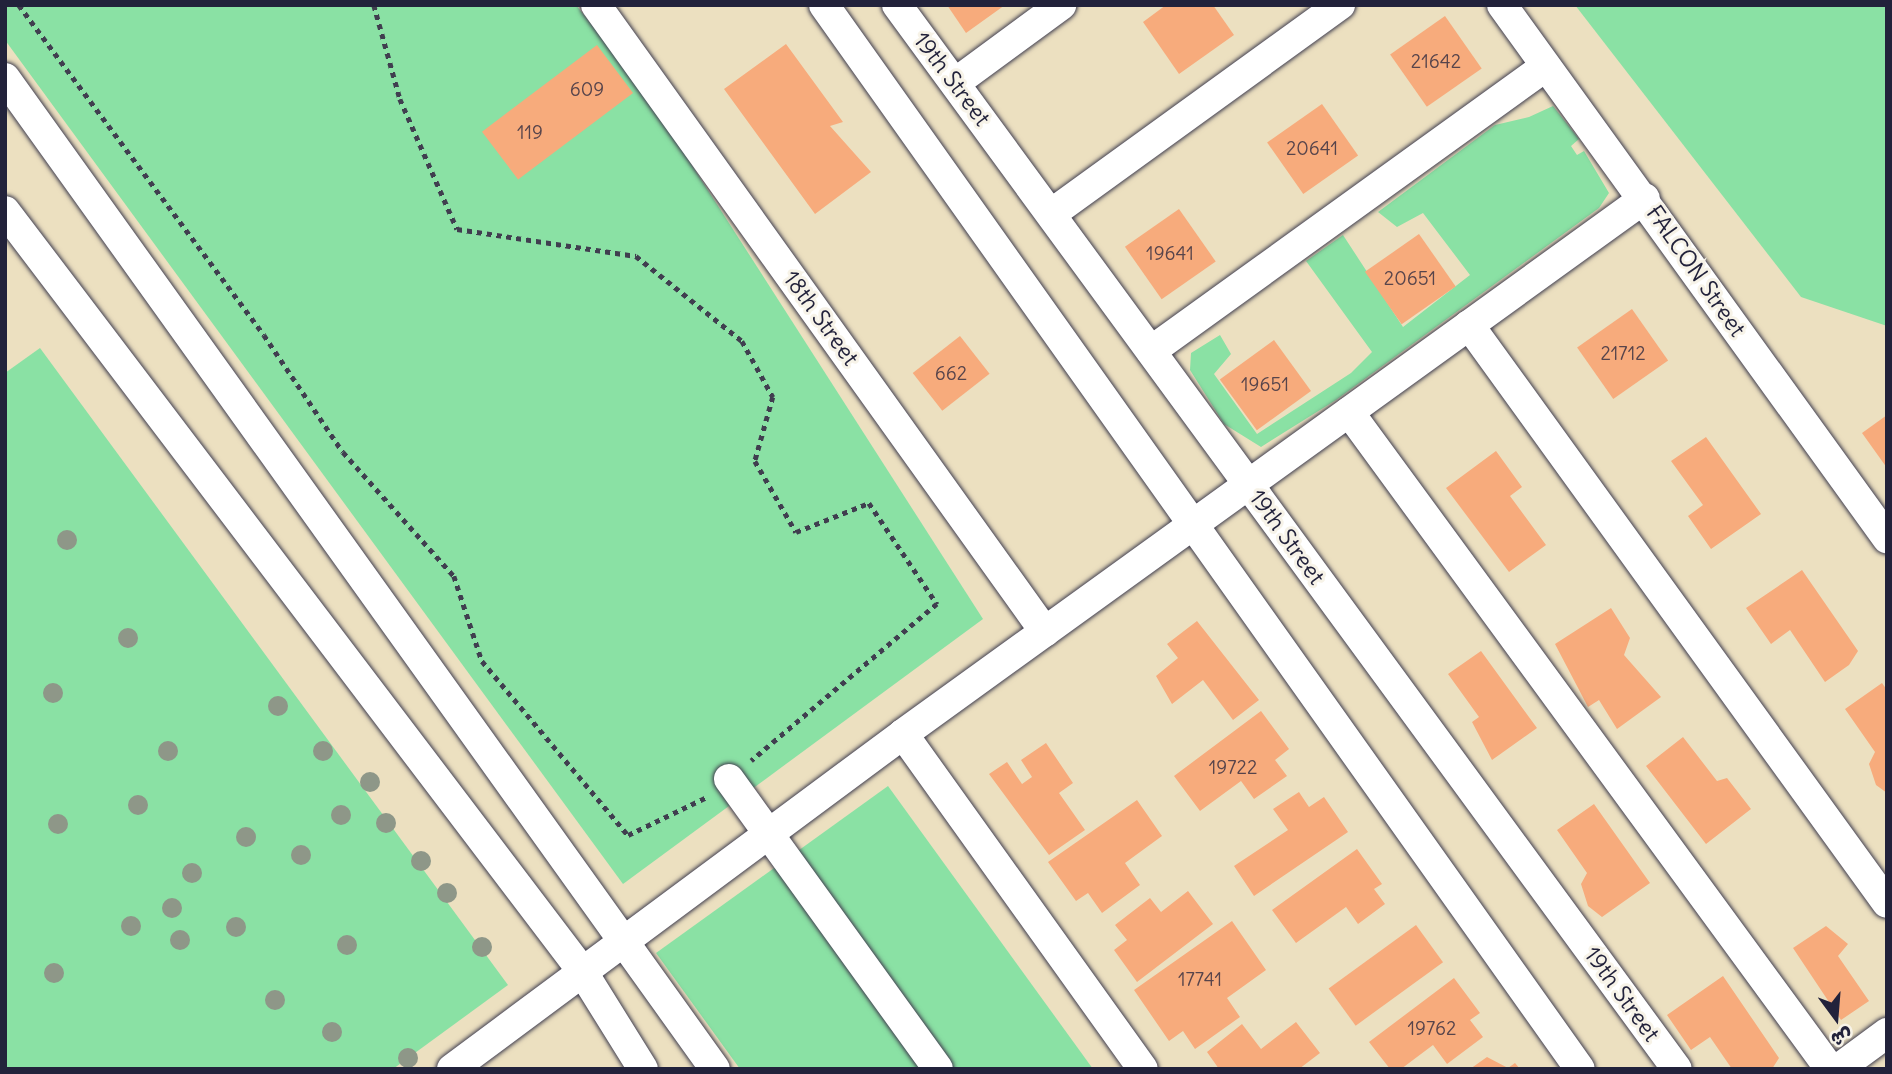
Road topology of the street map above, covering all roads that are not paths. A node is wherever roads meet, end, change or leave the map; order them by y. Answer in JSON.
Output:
{"nodes":[{"id":1,"x":596,"y":5,"type":"edge"},
{"id":2,"x":824,"y":5,"type":"edge"},
{"id":3,"x":897,"y":5,"type":"edge"},
{"id":4,"x":1061,"y":5,"type":"edge"},
{"id":5,"x":1340,"y":5,"type":"edge"},
{"id":6,"x":1503,"y":5,"type":"edge"},
{"id":7,"x":1545,"y":67,"type":"junction"},
{"id":8,"x":5,"y":78,"type":"edge"},
{"id":9,"x":955,"y":83,"type":"junction"},
{"id":10,"x":1645,"y":198,"type":"junction"},
{"id":11,"x":5,"y":211,"type":"edge"},
{"id":12,"x":1052,"y":214,"type":"junction"},
{"id":13,"x":1469,"y":325,"type":"junction"},
{"id":14,"x":1151,"y":351,"type":"junction"},
{"id":15,"x":1349,"y":412,"type":"junction"},
{"id":16,"x":1249,"y":484,"type":"junction"},
{"id":17,"x":1191,"y":527,"type":"junction"},
{"id":18,"x":1887,"y":538,"type":"edge"},
{"id":19,"x":1045,"y":632,"type":"junction"},
{"id":20,"x":903,"y":734,"type":"junction"},
{"id":21,"x":729,"y":779,"type":"road end"},
{"id":22,"x":773,"y":835,"type":"junction"},
{"id":23,"x":1887,"y":903,"type":"edge"},
{"id":24,"x":627,"y":942,"type":"junction"},
{"id":25,"x":582,"y":971,"type":"junction"},
{"id":26,"x":1887,"y":1033,"type":"edge"},
{"id":27,"x":452,"y":1069,"type":"edge"},
{"id":28,"x":643,"y":1069,"type":"edge"},
{"id":29,"x":715,"y":1069,"type":"edge"},
{"id":30,"x":938,"y":1069,"type":"edge"},
{"id":31,"x":1143,"y":1069,"type":"edge"},
{"id":32,"x":1580,"y":1069,"type":"edge"},
{"id":33,"x":1677,"y":1069,"type":"edge"},
{"id":34,"x":1830,"y":1069,"type":"edge"},
{"id":35,"x":1838,"y":1069,"type":"edge"}],
"edges":[{"from":1,"to":19,"type":"street","name":"18th Street"},
{"from":2,"to":17,"type":"street"},
{"from":3,"to":9,"type":"street","name":"19th Street"},
{"from":4,"to":9,"type":"street"},
{"from":5,"to":12,"type":"street"},
{"from":6,"to":7,"type":"street","name":"FALCON Street"},
{"from":7,"to":10,"type":"street","name":"FALCON Street"},
{"from":7,"to":14,"type":"street"},
{"from":8,"to":24,"type":"street"},
{"from":9,"to":12,"type":"street","name":"19th Street"},
{"from":10,"to":13,"type":"street"},
{"from":10,"to":18,"type":"street","name":"FALCON Street"},
{"from":11,"to":25,"type":"street"},
{"from":12,"to":14,"type":"street","name":"19th Street"},
{"from":13,"to":15,"type":"street"},
{"from":13,"to":23,"type":"street"},
{"from":14,"to":16,"type":"street","name":"19th Street"},
{"from":15,"to":16,"type":"street"},
{"from":15,"to":34,"type":"street"},
{"from":16,"to":17,"type":"street"},
{"from":16,"to":33,"type":"street","name":"19th Street"},
{"from":17,"to":19,"type":"street"},
{"from":17,"to":32,"type":"street"},
{"from":19,"to":20,"type":"street"},
{"from":20,"to":22,"type":"street"},
{"from":20,"to":31,"type":"street"},
{"from":21,"to":22,"type":"street"},
{"from":22,"to":24,"type":"street"},
{"from":22,"to":30,"type":"street"},
{"from":24,"to":25,"type":"street"},
{"from":24,"to":29,"type":"street"},
{"from":25,"to":27,"type":"street"},
{"from":25,"to":28,"type":"street"},
{"from":26,"to":35,"type":"street"}]}
